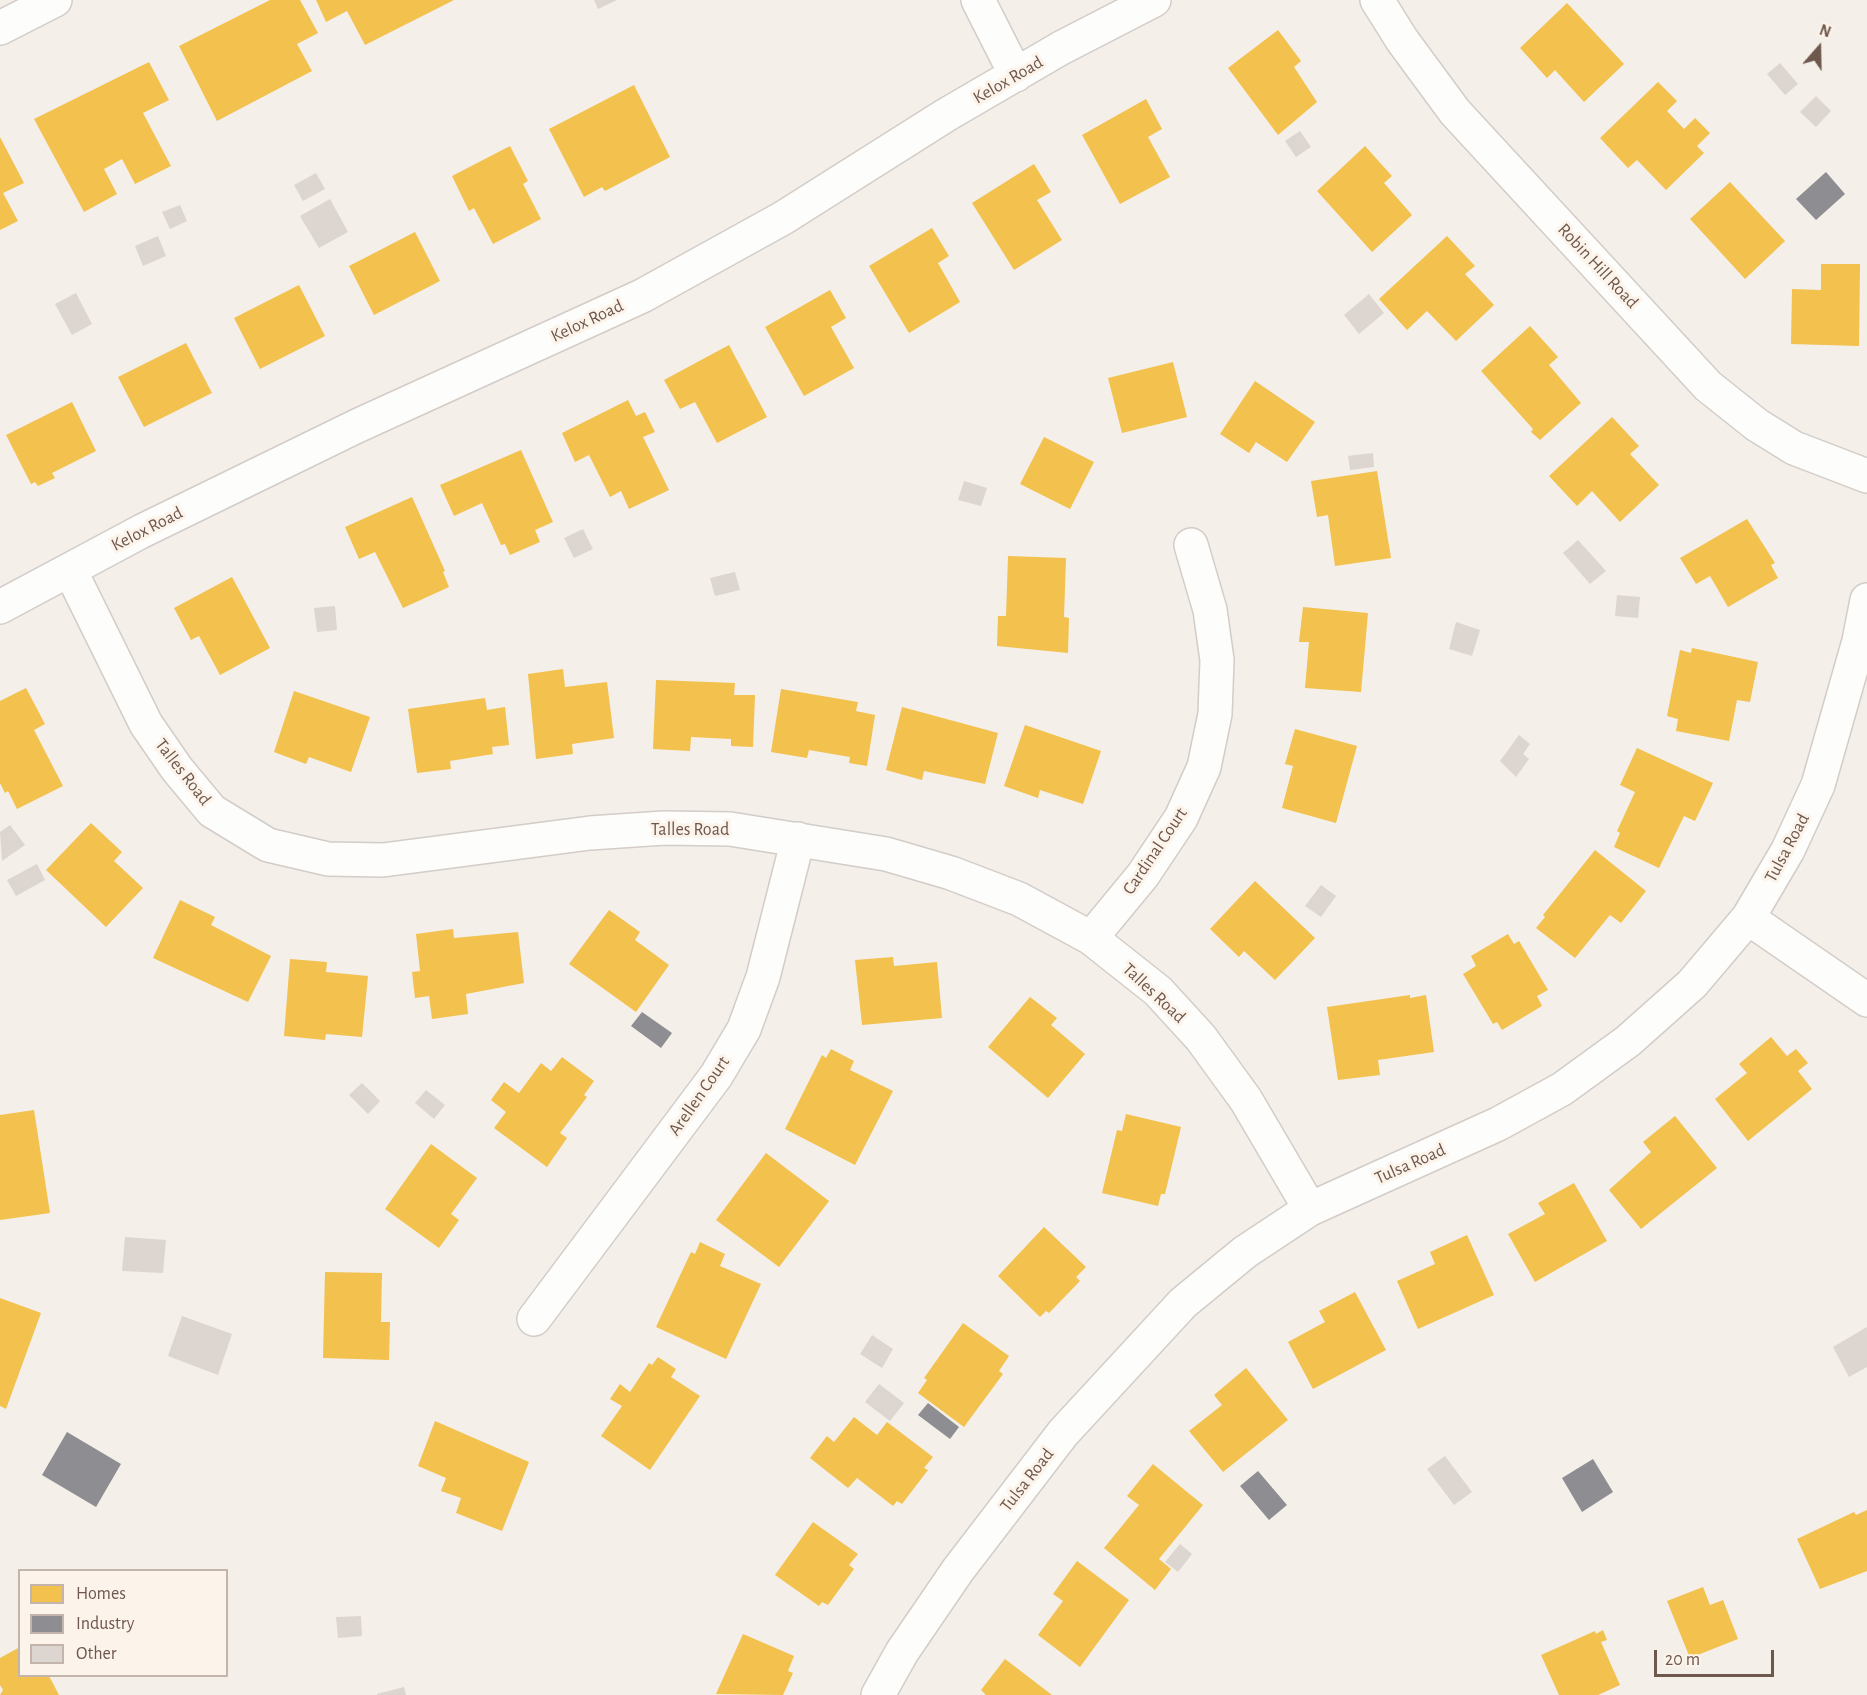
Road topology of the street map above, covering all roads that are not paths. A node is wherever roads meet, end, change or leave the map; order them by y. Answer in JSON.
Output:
{"nodes":[{"id":1,"x":55,"y":0,"type":"edge"},
{"id":2,"x":978,"y":0,"type":"edge"},
{"id":3,"x":1154,"y":0,"type":"edge"},
{"id":4,"x":1377,"y":0,"type":"edge"},
{"id":5,"x":0,"y":28,"type":"edge"},
{"id":6,"x":1016,"y":75,"type":"junction"},
{"id":7,"x":1867,"y":476,"type":"edge"},
{"id":8,"x":1191,"y":545,"type":"dead end"},
{"id":9,"x":70,"y":570,"type":"junction"},
{"id":10,"x":1867,"y":600,"type":"edge"},
{"id":11,"x":0,"y":607,"type":"edge"},
{"id":12,"x":798,"y":839,"type":"junction"},
{"id":13,"x":1748,"y":918,"type":"junction"},
{"id":14,"x":1091,"y":938,"type":"junction"},
{"id":15,"x":1867,"y":1000,"type":"edge"},
{"id":16,"x":1310,"y":1209,"type":"junction"},
{"id":17,"x":534,"y":1319,"type":"dead end"},
{"id":18,"x":878,"y":1695,"type":"edge"}],
"edges":[{"from":1,"to":5,"type":"street"},
{"from":2,"to":6,"type":"street"},
{"from":3,"to":6,"type":"street","name":"Kelox Road"},
{"from":4,"to":7,"type":"street","name":"Robin Hill Road"},
{"from":6,"to":9,"type":"street","name":"Kelox Road"},
{"from":8,"to":14,"type":"street","name":"Cardinal Court"},
{"from":9,"to":11,"type":"street","name":"Kelox Road"},
{"from":9,"to":12,"type":"street","name":"Talles Road"},
{"from":10,"to":13,"type":"street","name":"Tulsa Road"},
{"from":12,"to":14,"type":"street","name":"Talles Road"},
{"from":12,"to":17,"type":"street","name":"Arellen Court"},
{"from":13,"to":15,"type":"street"},
{"from":13,"to":16,"type":"street","name":"Tulsa Road"},
{"from":14,"to":16,"type":"street","name":"Talles Road"},
{"from":16,"to":18,"type":"street","name":"Tulsa Road"}]}
